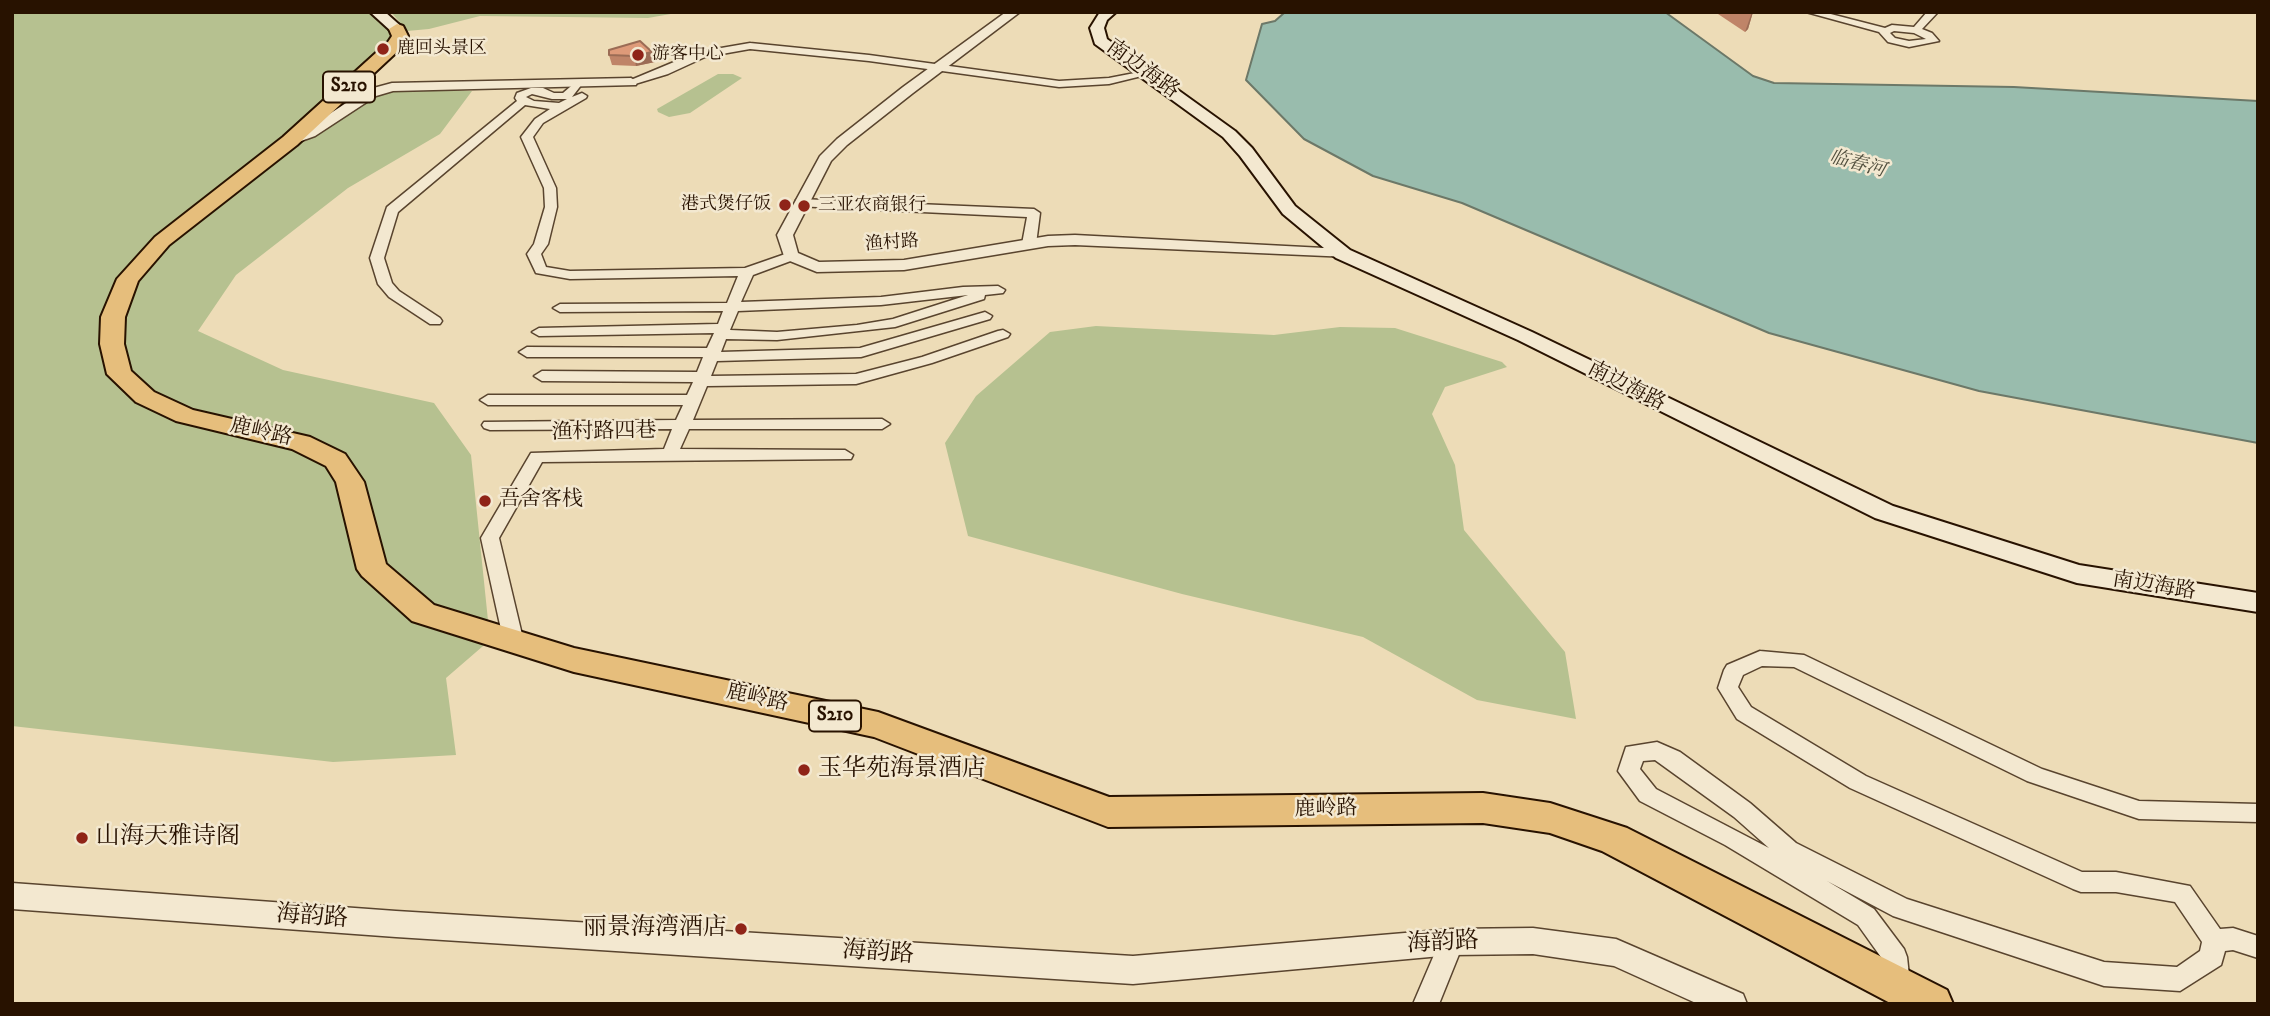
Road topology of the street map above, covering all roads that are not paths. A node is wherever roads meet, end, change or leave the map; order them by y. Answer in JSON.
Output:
{"nodes":[{"id":1,"x":377,"y":12,"type":"edge"},
{"id":2,"x":1014,"y":12,"type":"edge"},
{"id":3,"x":1109,"y":12,"type":"edge"},
{"id":4,"x":1811,"y":12,"type":"edge"},
{"id":5,"x":1933,"y":12,"type":"edge"},
{"id":6,"x":397,"y":29,"type":"joint"},
{"id":7,"x":1916,"y":30,"type":"junction"},
{"id":8,"x":1886,"y":31,"type":"junction"},
{"id":9,"x":939,"y":68,"type":"junction"},
{"id":10,"x":1145,"y":74,"type":"junction"},
{"id":11,"x":631,"y":82,"type":"joint"},
{"id":12,"x":579,"y":90,"type":"junction"},
{"id":13,"x":523,"y":101,"type":"junction"},
{"id":14,"x":561,"y":106,"type":"junction"},
{"id":15,"x":290,"y":141,"type":"junction"},
{"id":16,"x":800,"y":203,"type":"junction"},
{"id":17,"x":1030,"y":244,"type":"junction"},
{"id":18,"x":1343,"y":254,"type":"junction"},
{"id":19,"x":791,"y":256,"type":"junction"},
{"id":20,"x":747,"y":272,"type":"junction"},
{"id":21,"x":732,"y":307,"type":"junction"},
{"id":22,"x":560,"y":308,"type":"dead end"},
{"id":23,"x":985,"y":316,"type":"dead end"},
{"id":24,"x":435,"y":321,"type":"dead end"},
{"id":25,"x":722,"y":331,"type":"junction"},
{"id":26,"x":539,"y":332,"type":"dead end"},
{"id":27,"x":1003,"y":334,"type":"dead end"},
{"id":28,"x":527,"y":352,"type":"dead end"},
{"id":29,"x":712,"y":355,"type":"junction"},
{"id":30,"x":542,"y":376,"type":"dead end"},
{"id":31,"x":702,"y":379,"type":"junction"},
{"id":32,"x":488,"y":400,"type":"dead end"},
{"id":33,"x":693,"y":400,"type":"junction"},
{"id":34,"x":882,"y":424,"type":"dead end"},
{"id":35,"x":491,"y":425,"type":"dead end"},
{"id":36,"x":683,"y":426,"type":"junction"},
{"id":37,"x":670,"y":454,"type":"junction"},
{"id":38,"x":845,"y":455,"type":"dead end"},
{"id":39,"x":2258,"y":603,"type":"edge"},
{"id":40,"x":514,"y":643,"type":"junction"},
{"id":41,"x":2258,"y":813,"type":"edge"},
{"id":42,"x":12,"y":896,"type":"edge"},
{"id":43,"x":2214,"y":940,"type":"junction"},
{"id":44,"x":1452,"y":942,"type":"junction"},
{"id":45,"x":2258,"y":947,"type":"edge"},
{"id":46,"x":1897,"y":985,"type":"junction"},
{"id":47,"x":1426,"y":1004,"type":"edge"},
{"id":48,"x":1732,"y":1004,"type":"edge"},
{"id":49,"x":1933,"y":1004,"type":"edge"}],
"edges":[{"from":1,"to":6,"type":"main road"},
{"from":2,"to":9,"type":"street"},
{"from":3,"to":10,"type":"main road","name":"南边海路"},
{"from":4,"to":8,"type":"street"},
{"from":5,"to":7,"type":"street"},
{"from":6,"to":15,"type":"main road","name":"鹿岭路","number":"S210"},
{"from":7,"to":8,"type":"street"},
{"from":7,"to":8,"type":"street"},
{"from":9,"to":10,"type":"street"},
{"from":9,"to":11,"type":"street"},
{"from":9,"to":16,"type":"street"},
{"from":10,"to":18,"type":"main road","name":"南边海路"},
{"from":11,"to":12,"type":"street"},
{"from":12,"to":13,"type":"street"},
{"from":12,"to":14,"type":"street"},
{"from":12,"to":15,"type":"street"},
{"from":13,"to":14,"type":"street"},
{"from":13,"to":24,"type":"street"},
{"from":14,"to":20,"type":"street"},
{"from":15,"to":40,"type":"main road","name":"鹿岭路","number":"S210"},
{"from":16,"to":17,"type":"street"},
{"from":16,"to":19,"type":"street"},
{"from":17,"to":18,"type":"street","name":"渔村路"},
{"from":17,"to":19,"type":"street","name":"渔村路"},
{"from":18,"to":39,"type":"main road","name":"南边海路"},
{"from":19,"to":20,"type":"street"},
{"from":20,"to":21,"type":"street","name":"渔村路四巷"},
{"from":21,"to":22,"type":"street"},
{"from":21,"to":25,"type":"street","name":"渔村路四巷"},
{"from":21,"to":25,"type":"street"},
{"from":23,"to":29,"type":"street"},
{"from":25,"to":26,"type":"street"},
{"from":25,"to":29,"type":"street","name":"渔村路四巷"},
{"from":27,"to":31,"type":"street"},
{"from":28,"to":29,"type":"street"},
{"from":29,"to":31,"type":"street","name":"渔村路四巷"},
{"from":30,"to":31,"type":"street"},
{"from":31,"to":33,"type":"street","name":"渔村路四巷"},
{"from":32,"to":33,"type":"street"},
{"from":33,"to":36,"type":"street","name":"渔村路四巷"},
{"from":34,"to":36,"type":"street"},
{"from":35,"to":36,"type":"street"},
{"from":36,"to":37,"type":"street","name":"渔村路四巷"},
{"from":37,"to":38,"type":"street"},
{"from":37,"to":40,"type":"street","name":"渔村路四巷"},
{"from":40,"to":46,"type":"main road","name":"鹿岭路","number":"S210"},
{"from":41,"to":43,"type":"street"},
{"from":42,"to":44,"type":"street","name":"海韵路"},
{"from":43,"to":45,"type":"street"},
{"from":43,"to":46,"type":"street"},
{"from":44,"to":47,"type":"street"},
{"from":44,"to":48,"type":"street","name":"海韵路"},
{"from":46,"to":49,"type":"main road","name":"鹿岭路","number":"S210"}]}
